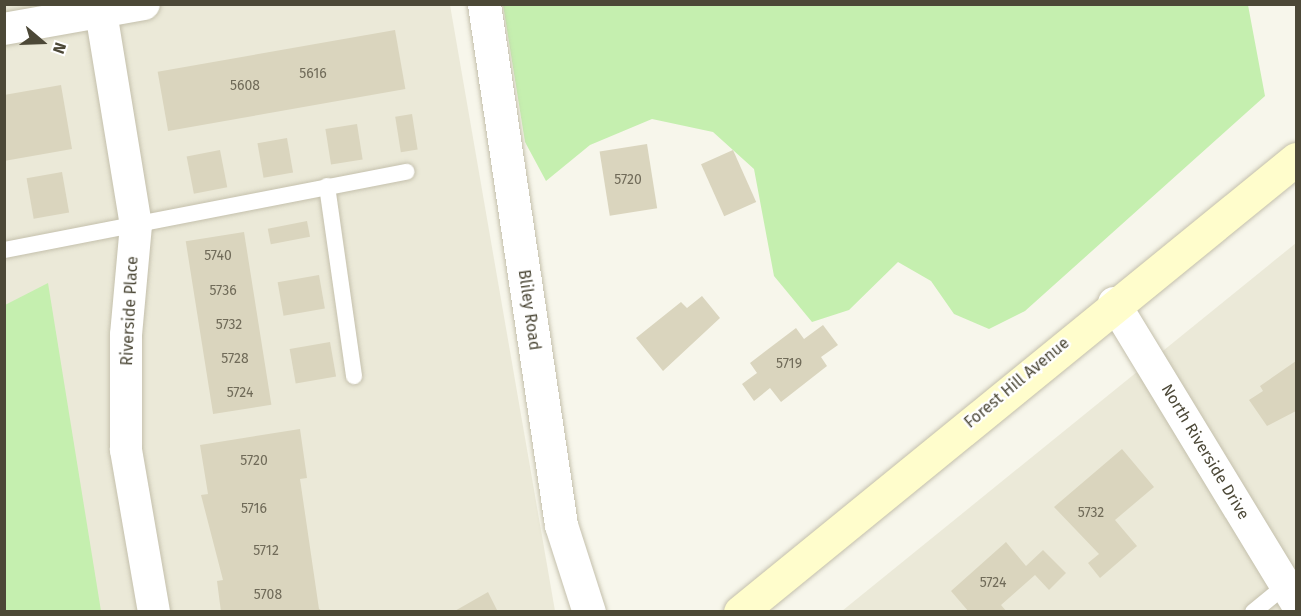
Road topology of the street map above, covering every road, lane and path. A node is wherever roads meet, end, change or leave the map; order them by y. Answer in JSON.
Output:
{"nodes":[{"id":1,"x":144,"y":4,"type":"edge"},
{"id":2,"x":484,"y":4,"type":"edge"},
{"id":3,"x":100,"y":8,"type":"edge"},
{"id":4,"x":4,"y":29,"type":"edge"},
{"id":5,"x":1296,"y":159,"type":"edge"},
{"id":6,"x":406,"y":172,"type":"dead end"},
{"id":7,"x":327,"y":186,"type":"junction"},
{"id":8,"x":136,"y":225,"type":"junction"},
{"id":9,"x":4,"y":250,"type":"edge"},
{"id":10,"x":1114,"y":303,"type":"junction"},
{"id":11,"x":354,"y":376,"type":"dead end"},
{"id":12,"x":1291,"y":593,"type":"edge"},
{"id":13,"x":154,"y":612,"type":"edge"},
{"id":14,"x":589,"y":612,"type":"edge"},
{"id":15,"x":740,"y":612,"type":"edge"},
{"id":16,"x":1253,"y":612,"type":"edge"}],
"edges":[{"from":1,"to":3,"type":"street"},
{"from":2,"to":14,"type":"street","name":"Bliley Road"},
{"from":3,"to":4,"type":"street"},
{"from":3,"to":8,"type":"street","name":"Riverside Place"},
{"from":5,"to":10,"type":"main road","name":"Forest Hill Avenue"},
{"from":6,"to":7,"type":"lane"},
{"from":7,"to":8,"type":"lane"},
{"from":7,"to":11,"type":"lane"},
{"from":8,"to":9,"type":"lane"},
{"from":8,"to":13,"type":"street","name":"Riverside Place"},
{"from":10,"to":12,"type":"street","name":"North Riverside Drive"},
{"from":10,"to":15,"type":"main road","name":"Forest Hill Avenue"},
{"from":12,"to":16,"type":"lane"}]}
